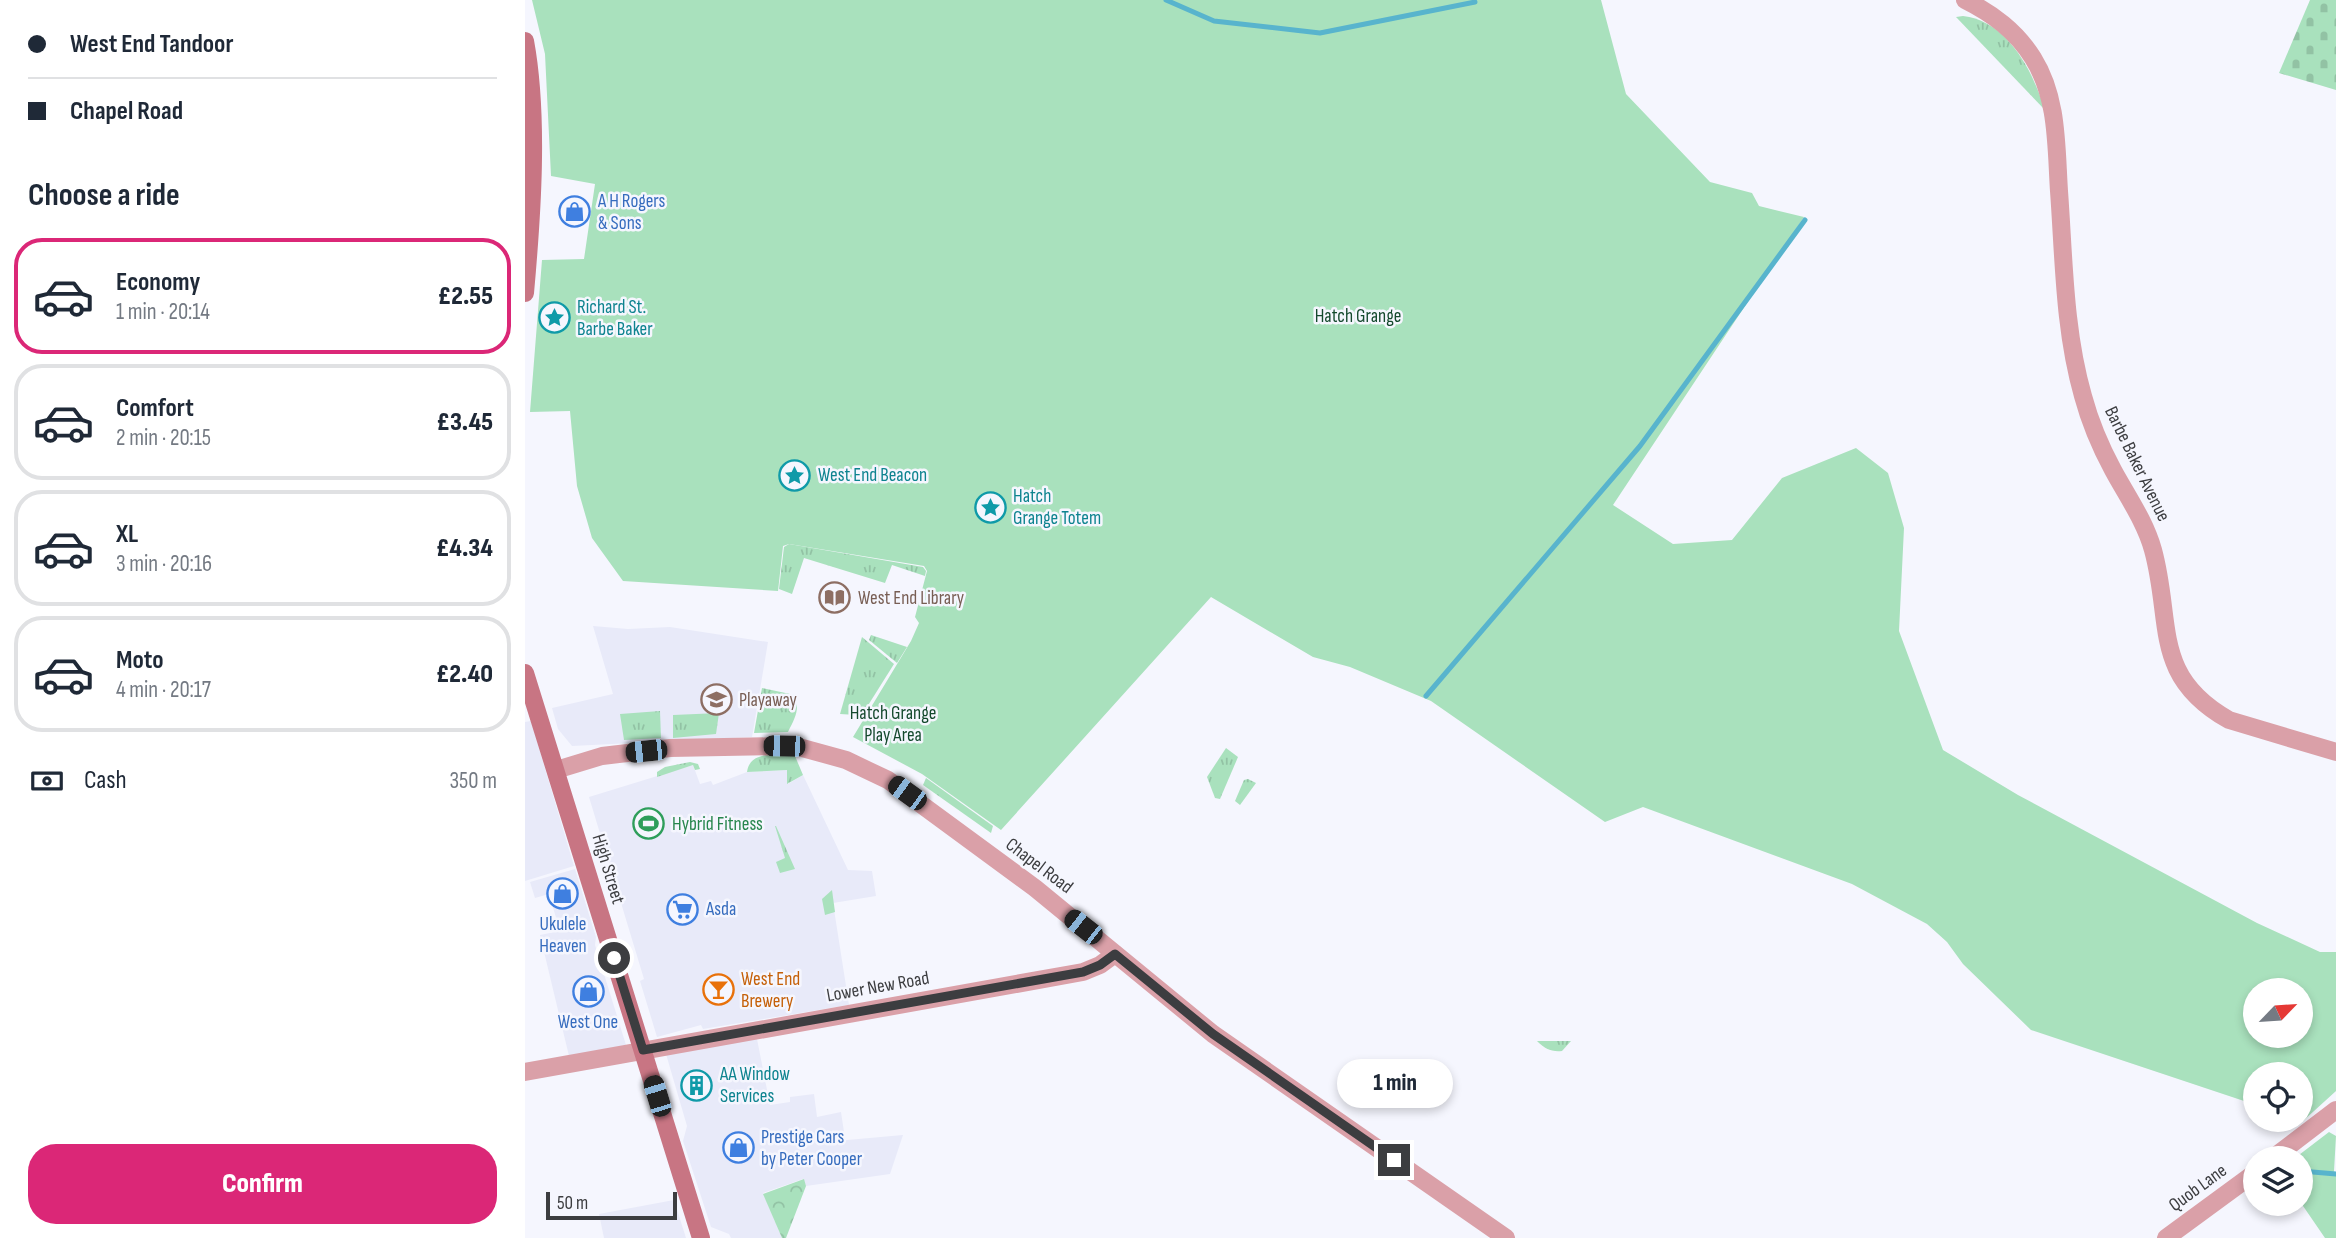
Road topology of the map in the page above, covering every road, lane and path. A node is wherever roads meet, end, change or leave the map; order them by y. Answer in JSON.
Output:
{"nodes":[{"id":1,"x":1965,"y":0,"type":"edge"},
{"id":2,"x":525,"y":40,"type":"edge"},
{"id":3,"x":525,"y":293,"type":"edge"},
{"id":4,"x":525,"y":673,"type":"edge"},
{"id":5,"x":2336,"y":752,"type":"edge"},
{"id":6,"x":556,"y":769,"type":"junction"},
{"id":7,"x":1115,"y":954,"type":"junction"},
{"id":8,"x":643,"y":1050,"type":"junction"},
{"id":9,"x":525,"y":1072,"type":"edge"},
{"id":10,"x":2336,"y":1110,"type":"edge"},
{"id":11,"x":2289,"y":1146,"type":"edge"},
{"id":12,"x":2243,"y":1182,"type":"edge"},
{"id":13,"x":701,"y":1238,"type":"edge"},
{"id":14,"x":1506,"y":1238,"type":"edge"},
{"id":15,"x":2166,"y":1238,"type":"edge"}],
"edges":[{"from":1,"to":5,"type":"street","name":"Barbe Baker Avenue"},
{"from":2,"to":3,"type":"main road"},
{"from":4,"to":6,"type":"main road","name":"High Street"},
{"from":6,"to":7,"type":"street","name":"Chapel Road"},
{"from":6,"to":8,"type":"main road","name":"High Street"},
{"from":7,"to":8,"type":"street","name":"Lower New Road"},
{"from":7,"to":14,"type":"street","name":"Chapel Road"},
{"from":8,"to":9,"type":"street","name":"Lower New Road"},
{"from":8,"to":13,"type":"main road","name":"High Street"},
{"from":10,"to":11,"type":"street"},
{"from":12,"to":15,"type":"street","name":"Quob Lane"}]}
